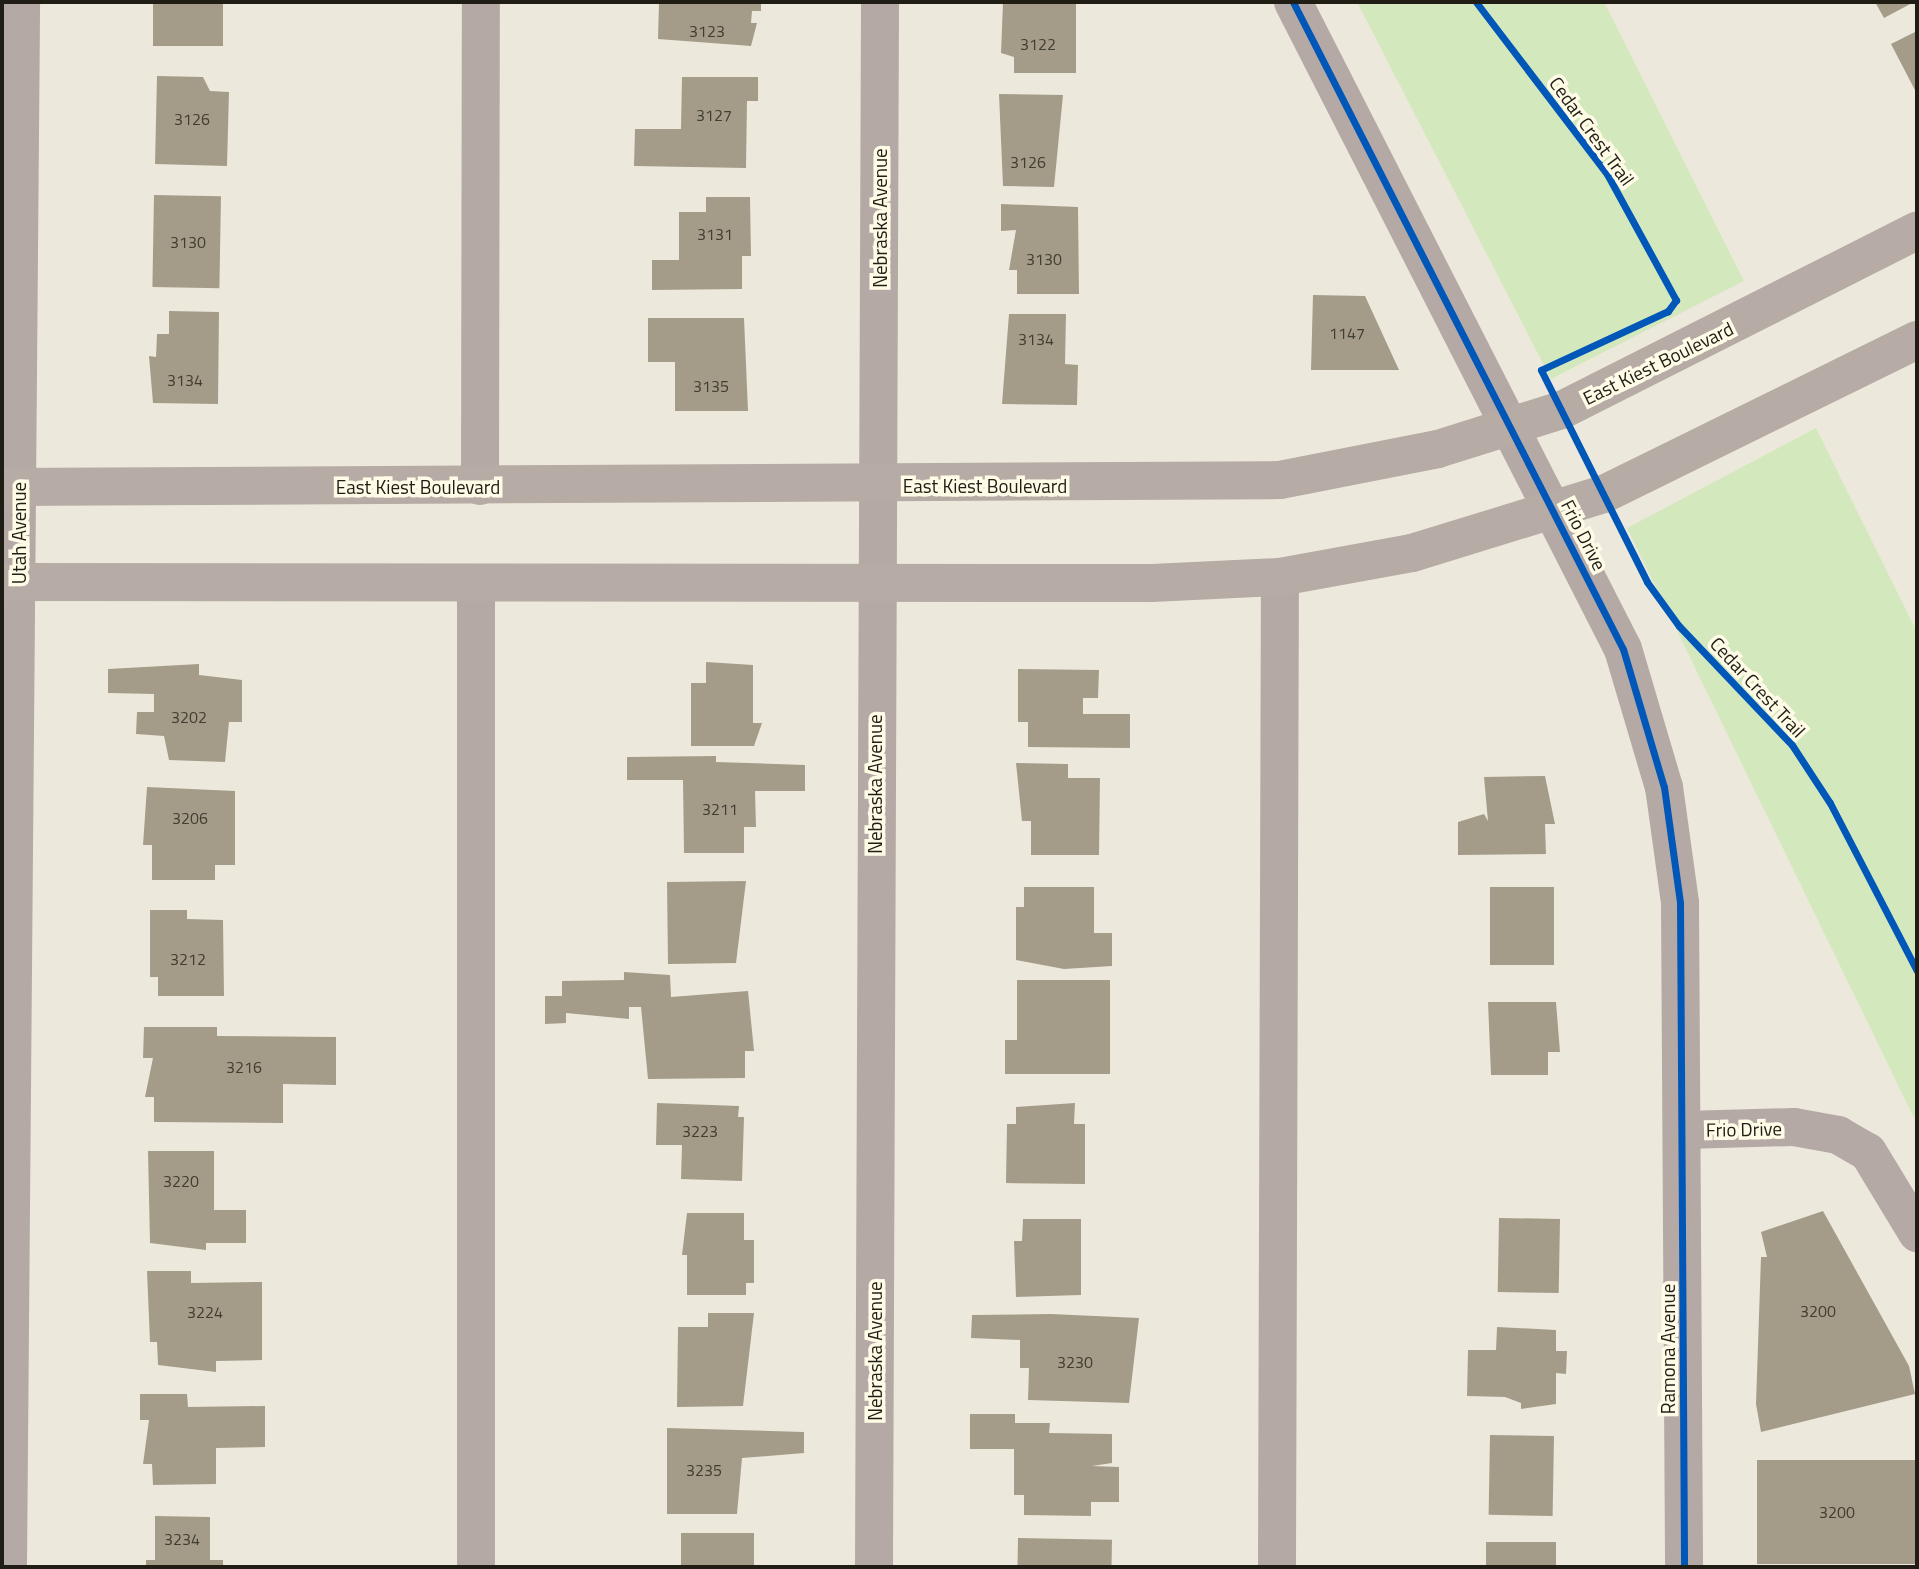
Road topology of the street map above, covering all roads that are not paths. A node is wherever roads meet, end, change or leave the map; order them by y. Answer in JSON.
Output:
{"nodes":[{"id":1,"x":21,"y":2,"type":"edge"},
{"id":2,"x":481,"y":2,"type":"edge"},
{"id":3,"x":880,"y":2,"type":"edge"},
{"id":4,"x":1293,"y":2,"type":"edge"},
{"id":5,"x":1917,"y":231,"type":"edge"},
{"id":6,"x":1917,"y":340,"type":"edge"},
{"id":7,"x":1510,"y":428,"type":"junction"},
{"id":8,"x":480,"y":486,"type":"junction"},
{"id":9,"x":879,"y":486,"type":"junction"},
{"id":10,"x":11,"y":487,"type":"edge"},
{"id":11,"x":1554,"y":511,"type":"junction"},
{"id":12,"x":1280,"y":577,"type":"junction"},
{"id":13,"x":10,"y":582,"type":"edge"},
{"id":14,"x":476,"y":583,"type":"junction"},
{"id":15,"x":876,"y":583,"type":"junction"},
{"id":16,"x":1685,"y":1130,"type":"junction"},
{"id":17,"x":1917,"y":1233,"type":"edge"},
{"id":18,"x":8,"y":1567,"type":"edge"},
{"id":19,"x":476,"y":1567,"type":"edge"},
{"id":20,"x":874,"y":1567,"type":"edge"},
{"id":21,"x":1277,"y":1567,"type":"edge"},
{"id":22,"x":1684,"y":1567,"type":"edge"}],
"edges":[{"from":1,"to":10,"type":"street","name":"Utah Avenue"},
{"from":2,"to":8,"type":"street"},
{"from":3,"to":9,"type":"street","name":"Nebraska Avenue"},
{"from":4,"to":7,"type":"street","name":"Frio Drive"},
{"from":5,"to":7,"type":"main road","name":"East Kiest Boulevard"},
{"from":6,"to":11,"type":"main road"},
{"from":7,"to":9,"type":"main road","name":"East Kiest Boulevard"},
{"from":7,"to":11,"type":"street","name":"Frio Drive"},
{"from":8,"to":9,"type":"main road","name":"East Kiest Boulevard"},
{"from":8,"to":10,"type":"main road","name":"East Kiest Boulevard"},
{"from":9,"to":15,"type":"street","name":"Nebraska Avenue"},
{"from":10,"to":13,"type":"street","name":"Utah Avenue"},
{"from":11,"to":12,"type":"main road"},
{"from":11,"to":16,"type":"street","name":"Frio Drive"},
{"from":12,"to":15,"type":"main road"},
{"from":12,"to":21,"type":"street"},
{"from":13,"to":14,"type":"main road"},
{"from":13,"to":18,"type":"street","name":"Utah Avenue"},
{"from":14,"to":15,"type":"main road"},
{"from":14,"to":19,"type":"street"},
{"from":15,"to":20,"type":"street","name":"Nebraska Avenue"},
{"from":16,"to":17,"type":"street","name":"Frio Drive"},
{"from":16,"to":22,"type":"street","name":"Ramona Avenue"}]}
